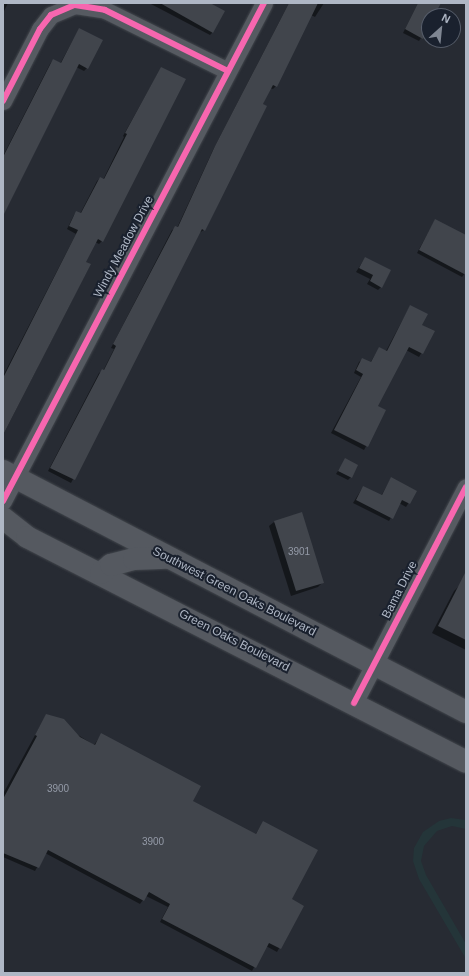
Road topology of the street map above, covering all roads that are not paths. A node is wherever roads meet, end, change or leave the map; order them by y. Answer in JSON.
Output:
{"nodes":[{"id":1,"x":264,"y":3,"type":"edge"},
{"id":2,"x":228,"y":71,"type":"junction"},
{"id":3,"x":3,"y":101,"type":"edge"},
{"id":4,"x":9,"y":474,"type":"edge"},
{"id":5,"x":466,"y":487,"type":"edge"},
{"id":6,"x":3,"y":501,"type":"edge"},
{"id":7,"x":3,"y":518,"type":"edge"},
{"id":8,"x":168,"y":558,"type":"junction"},
{"id":9,"x":101,"y":572,"type":"junction"},
{"id":10,"x":374,"y":664,"type":"junction"},
{"id":11,"x":354,"y":703,"type":"junction"},
{"id":12,"x":466,"y":712,"type":"edge"},
{"id":13,"x":466,"y":762,"type":"edge"}],
"edges":[{"from":1,"to":2,"type":"street","name":"Windy Meadow Drive"},
{"from":2,"to":3,"type":"street"},
{"from":2,"to":4,"type":"street","name":"Windy Meadow Drive"},
{"from":4,"to":6,"type":"street","name":"Windy Meadow Drive"},
{"from":4,"to":8,"type":"main road","name":"Southwest Green Oaks Boulevard"},
{"from":5,"to":10,"type":"street","name":"Bama Drive"},
{"from":7,"to":9,"type":"main road","name":"Green Oaks Boulevard"},
{"from":8,"to":9,"type":"main road"},
{"from":8,"to":10,"type":"main road","name":"Southwest Green Oaks Boulevard"},
{"from":9,"to":11,"type":"main road","name":"Green Oaks Boulevard"},
{"from":10,"to":11,"type":"street","name":"Bama Drive"},
{"from":10,"to":12,"type":"main road","name":"Southwest Green Oaks Boulevard"},
{"from":11,"to":13,"type":"main road","name":"Green Oaks Boulevard"}]}
